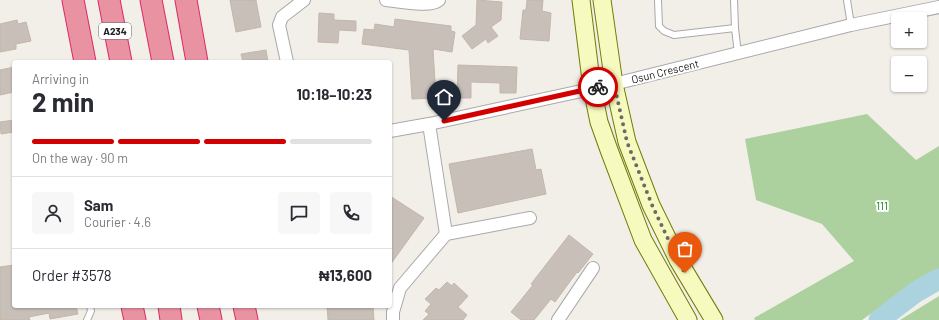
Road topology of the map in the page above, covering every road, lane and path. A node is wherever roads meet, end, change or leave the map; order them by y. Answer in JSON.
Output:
{"nodes":[{"id":1,"x":108,"y":0,"type":"edge"},
{"id":2,"x":151,"y":0,"type":"edge"},
{"id":3,"x":186,"y":0,"type":"edge"},
{"id":4,"x":304,"y":0,"type":"edge"},
{"id":5,"x":386,"y":0,"type":"edge"},
{"id":6,"x":439,"y":0,"type":"edge"},
{"id":7,"x":581,"y":0,"type":"edge"},
{"id":8,"x":602,"y":0,"type":"edge"},
{"id":9,"x":658,"y":0,"type":"edge"},
{"id":10,"x":734,"y":0,"type":"edge"},
{"id":11,"x":847,"y":0,"type":"edge"},
{"id":12,"x":74,"y":3,"type":"edge"},
{"id":13,"x":939,"y":7,"type":"edge"},
{"id":14,"x":851,"y":25,"type":"junction"},
{"id":15,"x":735,"y":28,"type":"junction"},
{"id":16,"x":738,"y":54,"type":"junction"},
{"id":17,"x":85,"y":60,"type":"edge"},
{"id":18,"x":121,"y":60,"type":"edge"},
{"id":19,"x":163,"y":60,"type":"edge"},
{"id":20,"x":197,"y":60,"type":"edge"},
{"id":21,"x":287,"y":60,"type":"edge"},
{"id":22,"x":614,"y":84,"type":"junction"},
{"id":23,"x":592,"y":88,"type":"junction"},
{"id":24,"x":429,"y":124,"type":"junction"},
{"id":25,"x":392,"y":131,"type":"edge"},
{"id":26,"x":530,"y":218,"type":"dead end"},
{"id":27,"x":446,"y":234,"type":"junction"},
{"id":28,"x":593,"y":268,"type":"dead end"},
{"id":29,"x":90,"y":308,"type":"edge"},
{"id":30,"x":132,"y":308,"type":"edge"},
{"id":31,"x":169,"y":308,"type":"edge"},
{"id":32,"x":208,"y":308,"type":"edge"},
{"id":33,"x":244,"y":308,"type":"edge"},
{"id":34,"x":87,"y":320,"type":"edge"},
{"id":35,"x":135,"y":320,"type":"edge"},
{"id":36,"x":172,"y":320,"type":"edge"},
{"id":37,"x":211,"y":320,"type":"edge"},
{"id":38,"x":247,"y":320,"type":"edge"},
{"id":39,"x":393,"y":320,"type":"edge"},
{"id":40,"x":558,"y":320,"type":"edge"},
{"id":41,"x":688,"y":320,"type":"edge"},
{"id":42,"x":714,"y":320,"type":"edge"}],
"edges":[{"from":1,"to":18,"type":"highway","number":"A234"},
{"from":2,"to":19,"type":"highway"},
{"from":3,"to":20,"type":"highway"},
{"from":4,"to":21,"type":"street"},
{"from":5,"to":6,"type":"street"},
{"from":7,"to":23,"type":"street"},
{"from":8,"to":22,"type":"street"},
{"from":9,"to":15,"type":"lane"},
{"from":10,"to":15,"type":"lane"},
{"from":11,"to":14,"type":"lane"},
{"from":12,"to":17,"type":"highway"},
{"from":13,"to":14,"type":"street","name":"Osun Crescent"},
{"from":14,"to":16,"type":"street","name":"Osun Crescent"},
{"from":15,"to":16,"type":"lane"},
{"from":16,"to":22,"type":"street","name":"Osun Crescent"},
{"from":22,"to":23,"type":"street","name":"Osun Crescent"},
{"from":22,"to":42,"type":"street"},
{"from":23,"to":24,"type":"street","name":"Osun Crescent"},
{"from":23,"to":41,"type":"street"},
{"from":24,"to":25,"type":"street","name":"Osun Crescent"},
{"from":24,"to":27,"type":"street"},
{"from":26,"to":27,"type":"street"},
{"from":27,"to":39,"type":"street"},
{"from":28,"to":40,"type":"street"},
{"from":29,"to":34,"type":"lane"},
{"from":30,"to":35,"type":"highway"},
{"from":31,"to":36,"type":"highway"},
{"from":32,"to":37,"type":"highway"},
{"from":33,"to":38,"type":"highway"}]}
